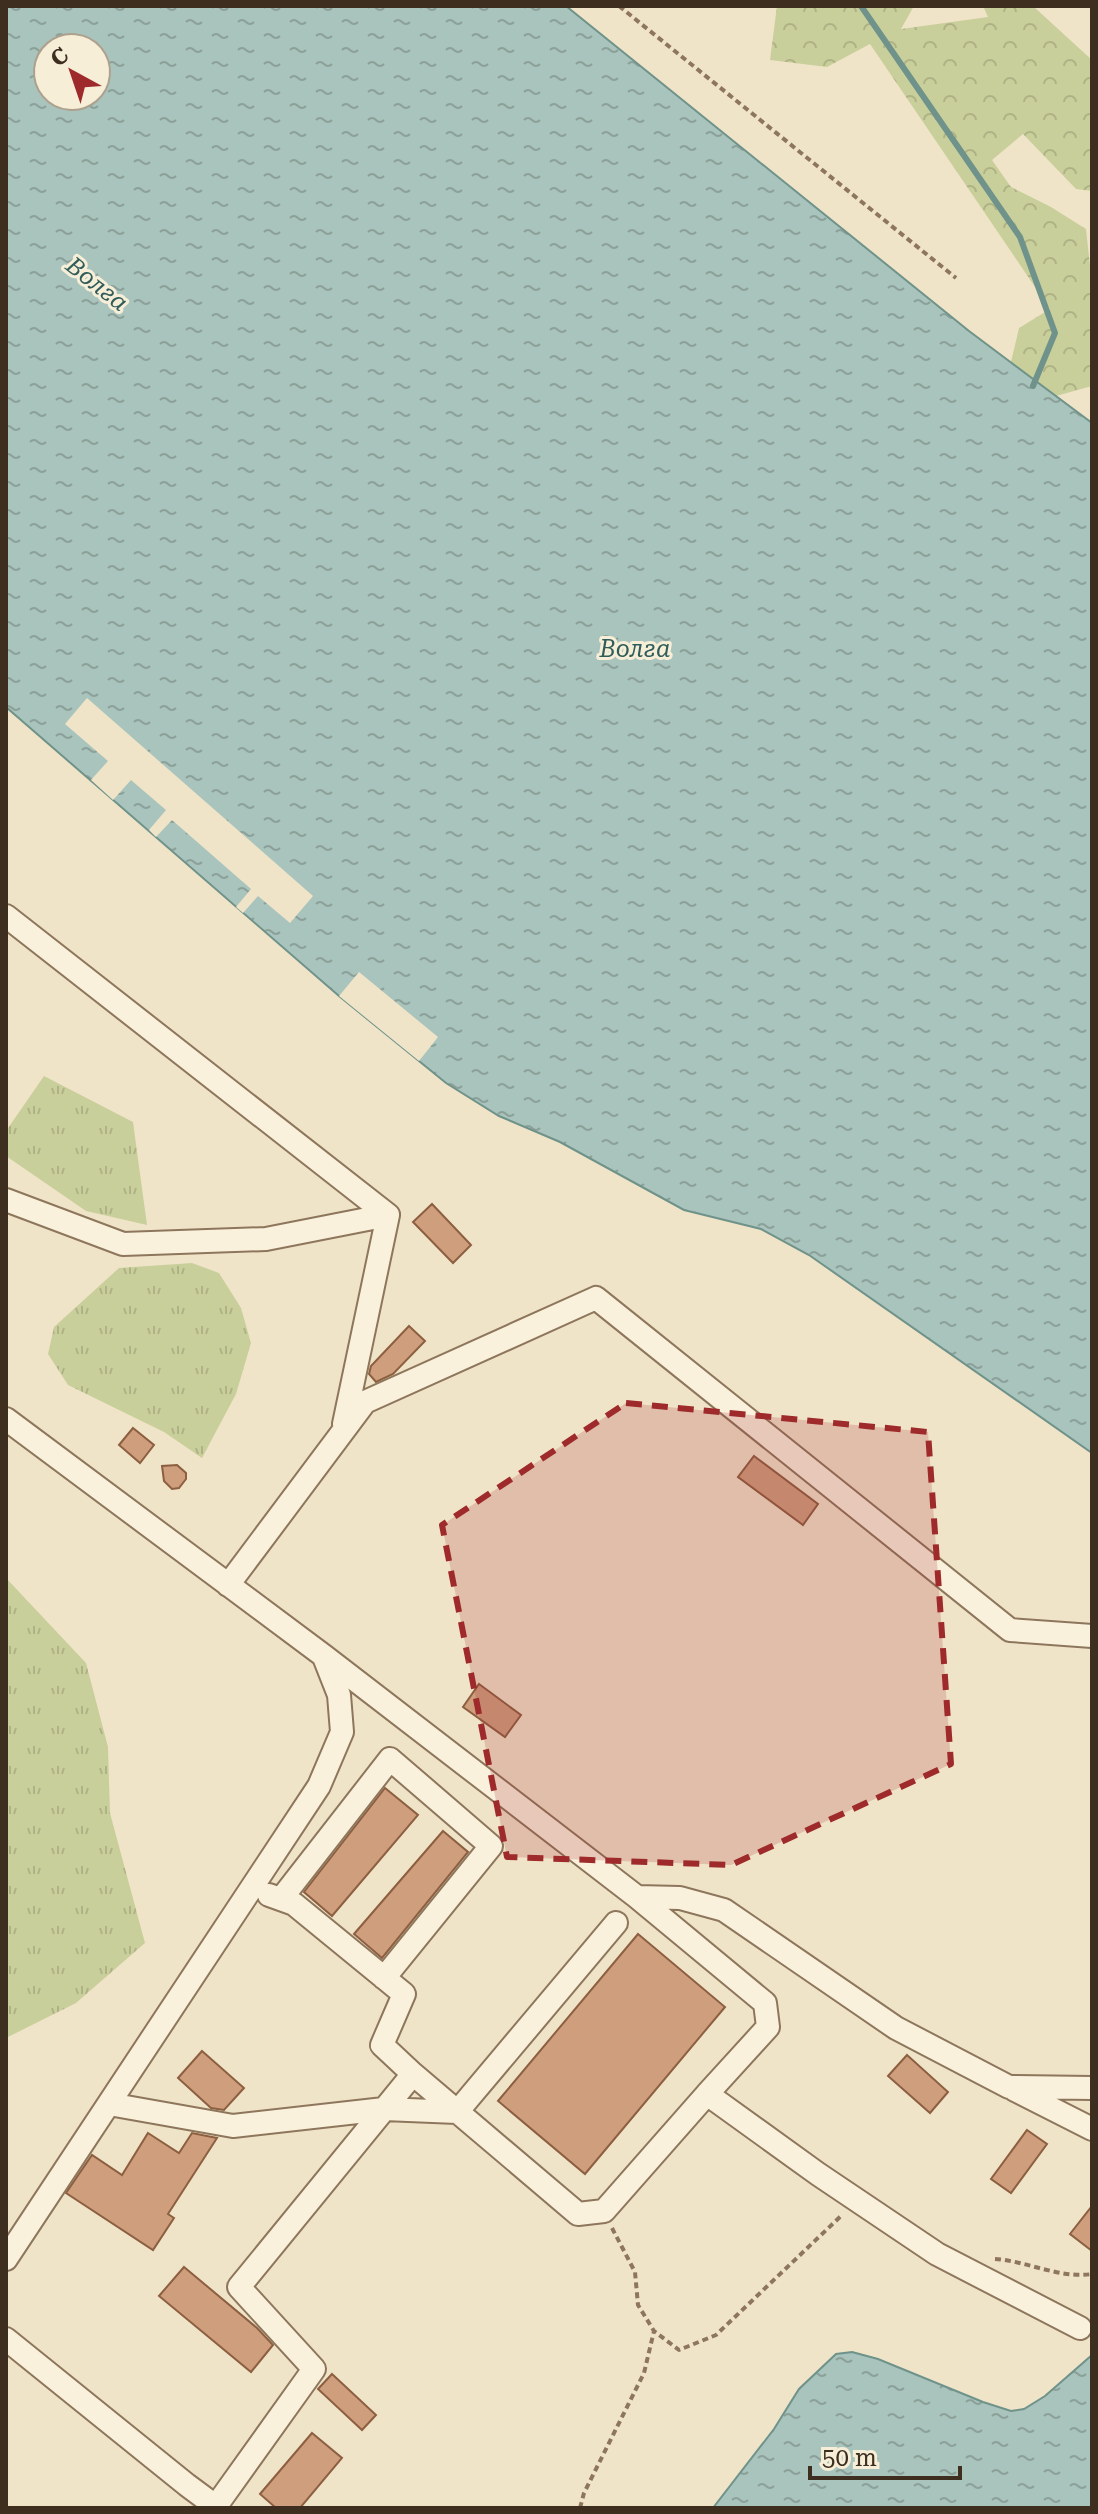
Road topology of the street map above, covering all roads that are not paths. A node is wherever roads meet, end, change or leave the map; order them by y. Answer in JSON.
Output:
{"nodes":[{"id":1,"x":6,"y":916,"type":"edge"},
{"id":2,"x":6,"y":1200,"type":"edge"},
{"id":3,"x":388,"y":1215,"type":"junction"},
{"id":4,"x":6,"y":1419,"type":"edge"},
{"id":5,"x":342,"y":1433,"type":"junction"},
{"id":6,"x":228,"y":1585,"type":"junction"},
{"id":7,"x":1092,"y":1636,"type":"edge"},
{"id":8,"x":324,"y":1656,"type":"junction"},
{"id":9,"x":251,"y":1889,"type":"junction"},
{"id":10,"x":637,"y":1897,"type":"junction"},
{"id":11,"x":281,"y":1899,"type":"junction"},
{"id":12,"x":616,"y":1923,"type":"dead end"},
{"id":13,"x":384,"y":1978,"type":"junction"},
{"id":14,"x":413,"y":2074,"type":"junction"},
{"id":15,"x":1009,"y":2087,"type":"junction"},
{"id":16,"x":1092,"y":2088,"type":"edge"},
{"id":17,"x":707,"y":2094,"type":"junction"},
{"id":18,"x":109,"y":2104,"type":"junction"},
{"id":19,"x":384,"y":2109,"type":"junction"},
{"id":20,"x":457,"y":2112,"type":"junction"},
{"id":21,"x":1092,"y":2129,"type":"edge"},
{"id":22,"x":6,"y":2259,"type":"edge"},
{"id":23,"x":1080,"y":2328,"type":"dead end"},
{"id":24,"x":6,"y":2339,"type":"edge"},
{"id":25,"x":217,"y":2507,"type":"edge"}],
"edges":[{"from":1,"to":3,"type":"street"},
{"from":2,"to":3,"type":"street"},
{"from":3,"to":5,"type":"street"},
{"from":4,"to":6,"type":"street"},
{"from":5,"to":6,"type":"street"},
{"from":5,"to":7,"type":"street"},
{"from":6,"to":8,"type":"street"},
{"from":8,"to":9,"type":"street"},
{"from":8,"to":10,"type":"street"},
{"from":9,"to":11,"type":"street"},
{"from":9,"to":18,"type":"street"},
{"from":10,"to":15,"type":"street"},
{"from":10,"to":17,"type":"street"},
{"from":11,"to":13,"type":"street"},
{"from":11,"to":13,"type":"street"},
{"from":12,"to":20,"type":"street"},
{"from":13,"to":14,"type":"street"},
{"from":14,"to":19,"type":"street"},
{"from":14,"to":20,"type":"street"},
{"from":15,"to":16,"type":"street"},
{"from":15,"to":21,"type":"street"},
{"from":17,"to":20,"type":"street"},
{"from":17,"to":23,"type":"street"},
{"from":18,"to":19,"type":"street"},
{"from":18,"to":22,"type":"street"},
{"from":19,"to":20,"type":"street"},
{"from":19,"to":25,"type":"street"},
{"from":24,"to":25,"type":"street"}]}
